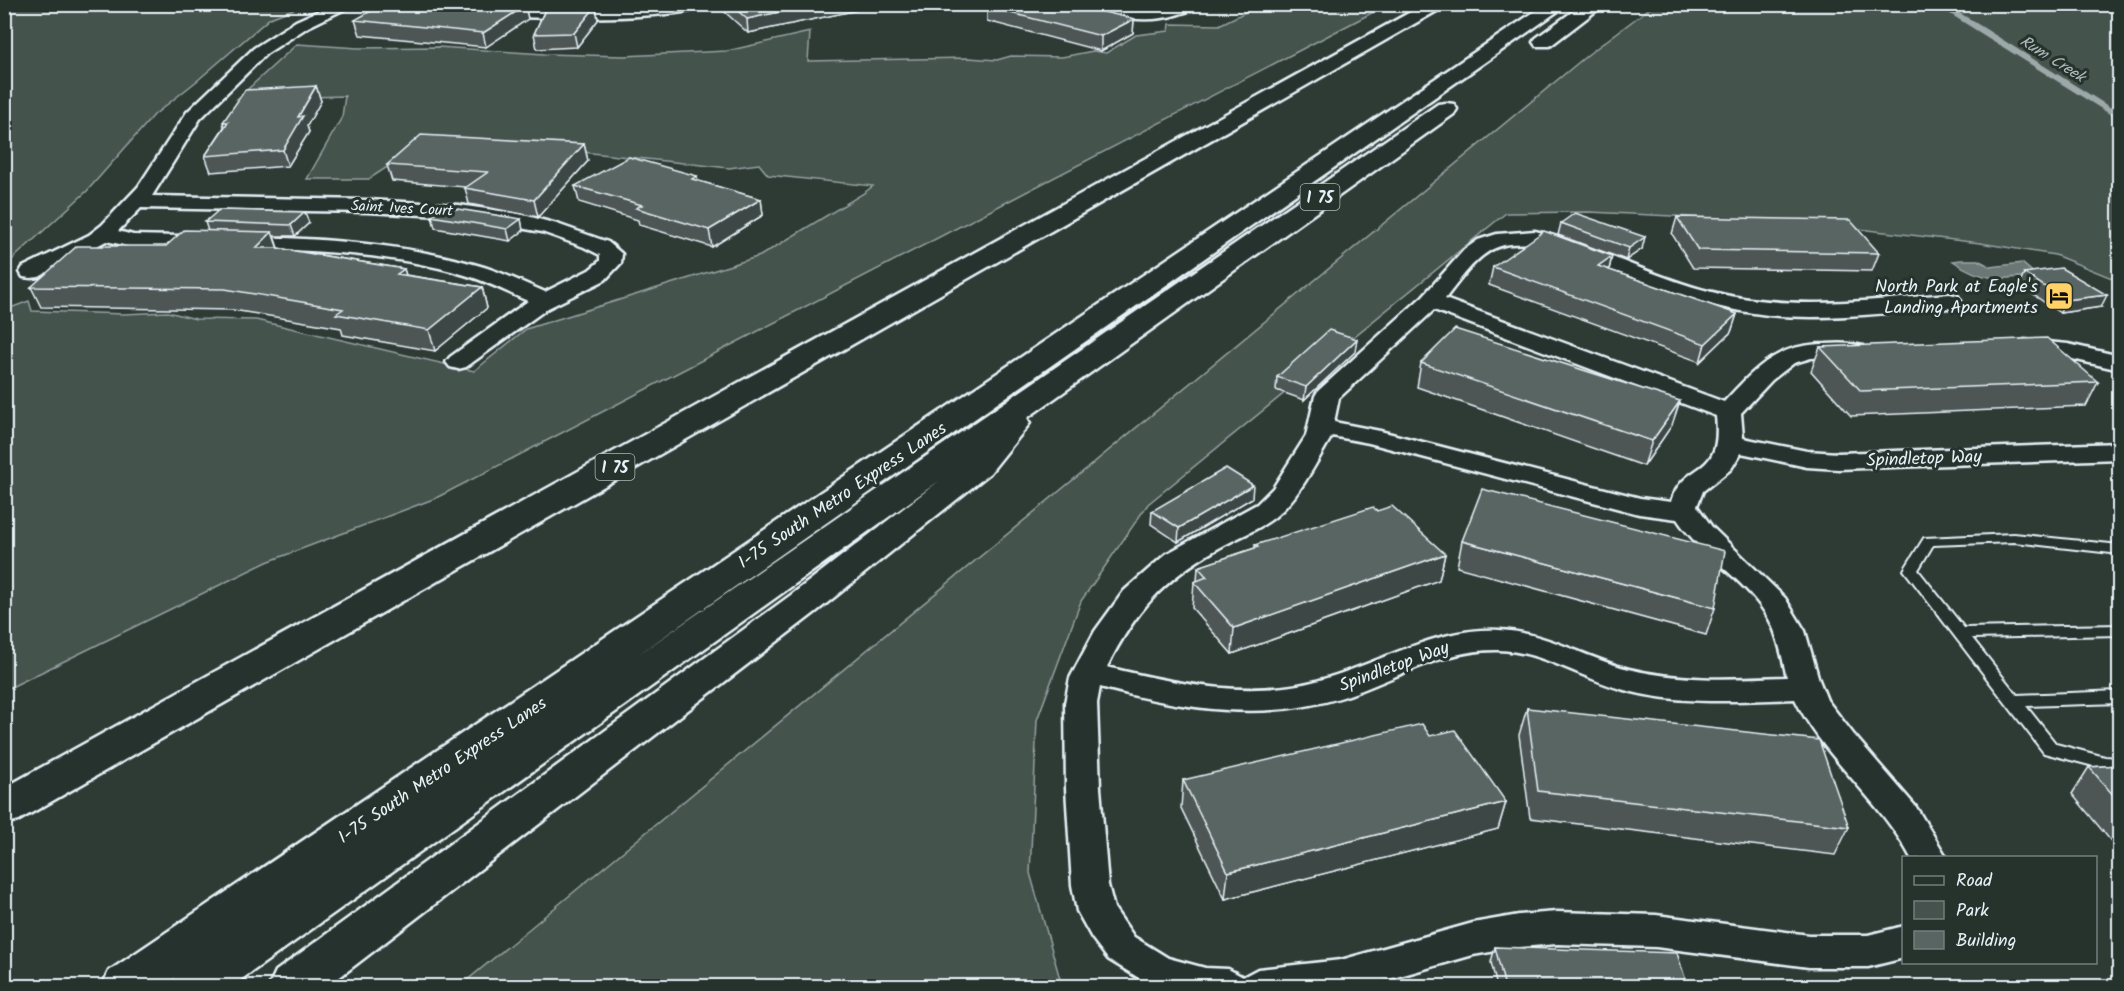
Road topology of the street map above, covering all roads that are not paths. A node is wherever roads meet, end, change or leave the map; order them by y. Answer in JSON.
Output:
{"nodes":[{"id":1,"x":348,"y":4,"type":"edge"},
{"id":2,"x":432,"y":4,"type":"edge"},
{"id":3,"x":706,"y":4,"type":"edge"},
{"id":4,"x":1088,"y":4,"type":"edge"},
{"id":5,"x":1192,"y":4,"type":"edge"},
{"id":6,"x":1440,"y":4,"type":"edge"},
{"id":7,"x":1559,"y":4,"type":"edge"},
{"id":8,"x":1596,"y":4,"type":"edge"},
{"id":9,"x":136,"y":202,"type":"junction"},
{"id":10,"x":103,"y":234,"type":"junction"},
{"id":11,"x":31,"y":272,"type":"dead end"},
{"id":12,"x":545,"y":300,"type":"junction"},
{"id":13,"x":1431,"y":301,"type":"junction"},
{"id":14,"x":1950,"y":301,"type":"dead end"},
{"id":15,"x":2000,"y":347,"type":"edge"},
{"id":16,"x":1875,"y":350,"type":"edge"},
{"id":17,"x":458,"y":363,"type":"dead end"},
{"id":18,"x":2120,"y":363,"type":"edge"},
{"id":19,"x":1043,"y":390,"type":"junction"},
{"id":20,"x":1728,"y":412,"type":"junction"},
{"id":21,"x":1323,"y":427,"type":"junction"},
{"id":22,"x":1730,"y":443,"type":"junction"},
{"id":23,"x":2120,"y":451,"type":"edge"},
{"id":24,"x":1686,"y":512,"type":"junction"},
{"id":25,"x":2120,"y":550,"type":"edge"},
{"id":26,"x":2120,"y":630,"type":"edge"},
{"id":27,"x":1960,"y":633,"type":"junction"},
{"id":28,"x":1088,"y":672,"type":"junction"},
{"id":29,"x":1805,"y":688,"type":"junction"},
{"id":30,"x":2120,"y":697,"type":"edge"},
{"id":31,"x":2013,"y":701,"type":"junction"},
{"id":32,"x":2120,"y":764,"type":"edge"},
{"id":33,"x":4,"y":808,"type":"edge"},
{"id":34,"x":1928,"y":856,"type":"edge"},
{"id":35,"x":1902,"y":942,"type":"edge"},
{"id":36,"x":126,"y":987,"type":"edge"},
{"id":37,"x":195,"y":987,"type":"edge"},
{"id":38,"x":293,"y":987,"type":"edge"},
{"id":39,"x":1228,"y":987,"type":"edge"},
{"id":40,"x":1258,"y":987,"type":"edge"}],
"edges":[{"from":1,"to":9,"type":"street"},
{"from":2,"to":3,"type":"street"},
{"from":4,"to":5,"type":"street"},
{"from":6,"to":33,"type":"highway","number":"I 75"},
{"from":7,"to":36,"type":"highway","name":"I-75 South Metro Express Lanes"},
{"from":8,"to":19,"type":"highway","number":"I 75"},
{"from":9,"to":10,"type":"street"},
{"from":9,"to":12,"type":"street","name":"Saint Ives Court"},
{"from":10,"to":11,"type":"street"},
{"from":10,"to":12,"type":"street"},
{"from":12,"to":17,"type":"street","name":"Saint Ives Court"},
{"from":13,"to":14,"type":"street"},
{"from":13,"to":20,"type":"street"},
{"from":13,"to":21,"type":"street"},
{"from":15,"to":18,"type":"street"},
{"from":16,"to":20,"type":"street"},
{"from":19,"to":37,"type":"highway","number":"I 75"},
{"from":19,"to":38,"type":"highway"},
{"from":20,"to":22,"type":"street"},
{"from":21,"to":24,"type":"street"},
{"from":21,"to":28,"type":"street"},
{"from":22,"to":23,"type":"street","name":"Spindletop Way"},
{"from":22,"to":24,"type":"street"},
{"from":24,"to":29,"type":"street"},
{"from":25,"to":27,"type":"lane"},
{"from":26,"to":27,"type":"lane"},
{"from":27,"to":31,"type":"lane"},
{"from":28,"to":29,"type":"street","name":"Spindletop Way"},
{"from":28,"to":39,"type":"street"},
{"from":29,"to":34,"type":"street"},
{"from":30,"to":31,"type":"lane"},
{"from":31,"to":32,"type":"lane"},
{"from":35,"to":40,"type":"street"}]}
